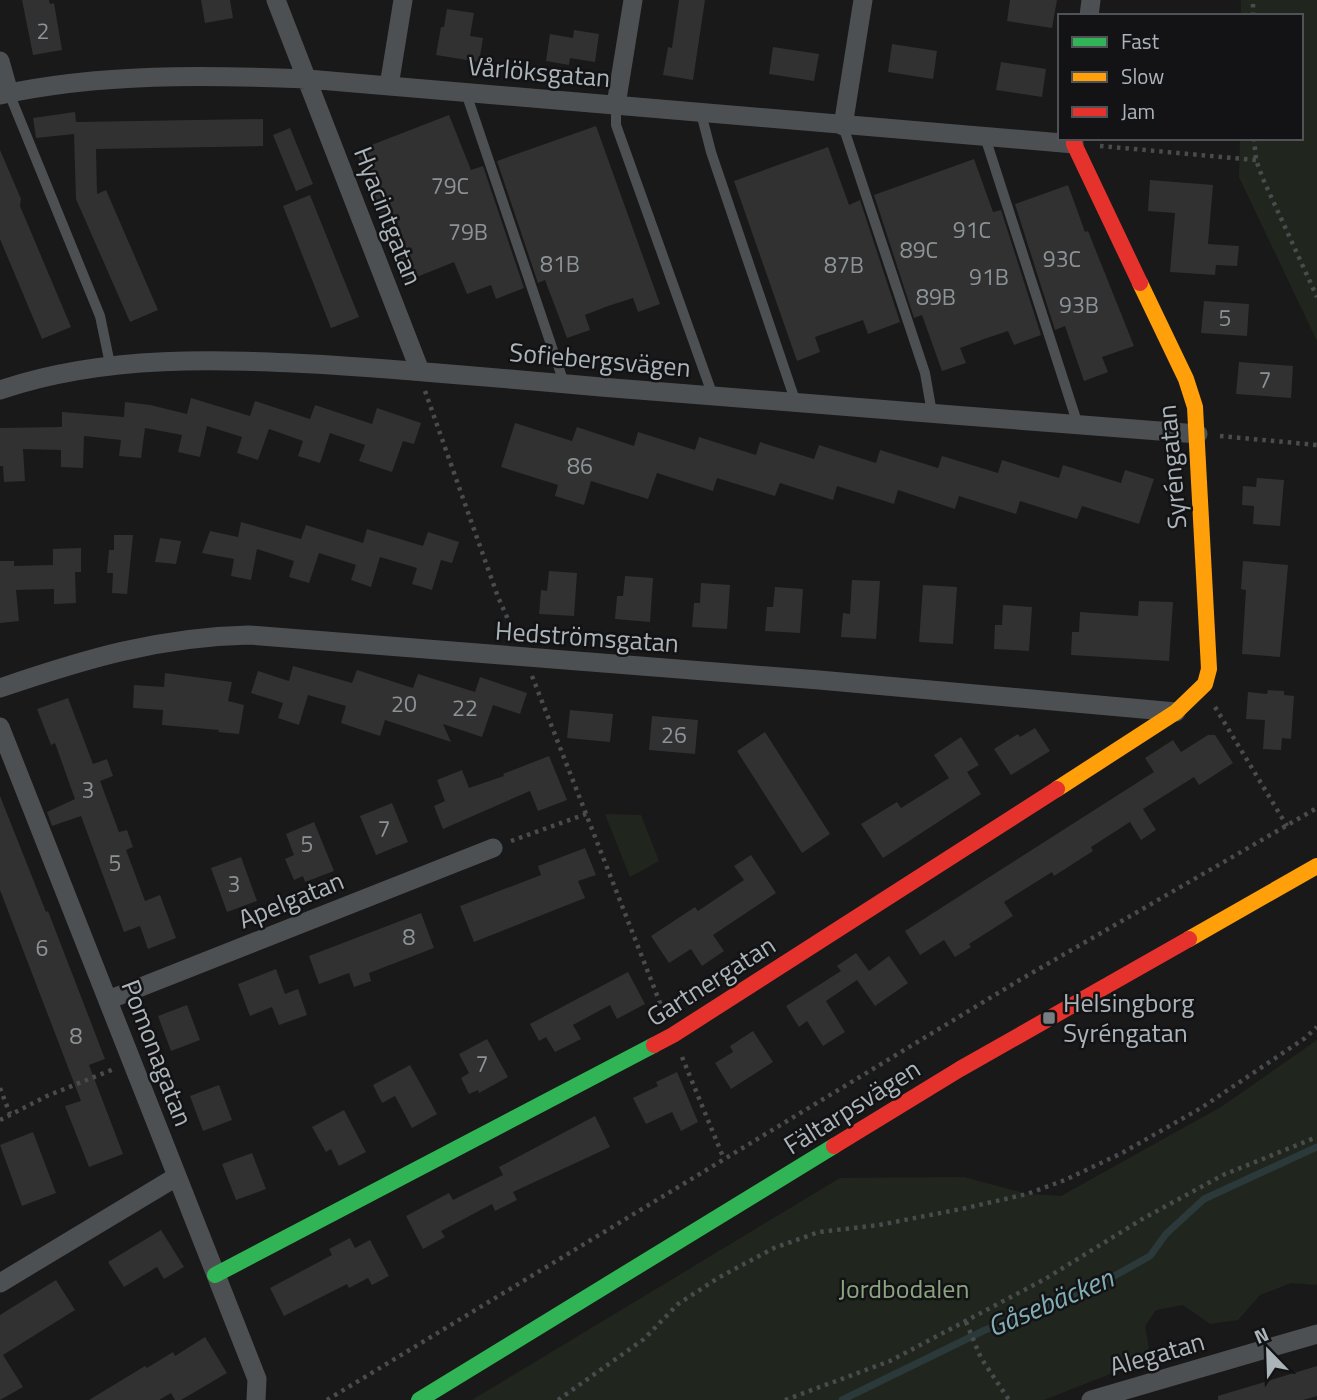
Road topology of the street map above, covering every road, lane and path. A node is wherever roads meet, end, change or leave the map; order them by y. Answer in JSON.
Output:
{"nodes":[{"id":1,"x":276,"y":0,"type":"edge"},
{"id":2,"x":403,"y":0,"type":"edge"},
{"id":3,"x":633,"y":0,"type":"edge"},
{"id":4,"x":863,"y":0,"type":"edge"},
{"id":5,"x":0,"y":61,"type":"edge"},
{"id":6,"x":307,"y":79,"type":"junction"},
{"id":7,"x":389,"y":86,"type":"junction"},
{"id":8,"x":466,"y":93,"type":"junction"},
{"id":9,"x":4,"y":94,"type":"edge"},
{"id":10,"x":616,"y":105,"type":"junction"},
{"id":11,"x":701,"y":113,"type":"junction"},
{"id":12,"x":843,"y":125,"type":"junction"},
{"id":13,"x":985,"y":137,"type":"junction"},
{"id":14,"x":1254,"y":140,"type":"edge"},
{"id":15,"x":1074,"y":141,"type":"edge"},
{"id":16,"x":1256,"y":160,"type":"junction"},
{"id":17,"x":1317,"y":297,"type":"edge"},
{"id":18,"x":110,"y":364,"type":"junction"},
{"id":19,"x":420,"y":371,"type":"junction"},
{"id":20,"x":564,"y":383,"type":"junction"},
{"id":21,"x":0,"y":390,"type":"edge"},
{"id":22,"x":713,"y":396,"type":"junction"},
{"id":23,"x":796,"y":402,"type":"junction"},
{"id":24,"x":932,"y":413,"type":"junction"},
{"id":25,"x":1078,"y":425,"type":"junction"},
{"id":26,"x":1198,"y":434,"type":"junction"},
{"id":27,"x":1317,"y":445,"type":"edge"},
{"id":28,"x":525,"y":659,"type":"junction"},
{"id":29,"x":0,"y":688,"type":"edge"},
{"id":30,"x":1202,"y":688,"type":"junction"},
{"id":31,"x":1176,"y":712,"type":"junction"},
{"id":32,"x":0,"y":727,"type":"edge"},
{"id":33,"x":1317,"y":808,"type":"edge"},
{"id":34,"x":586,"y":814,"type":"junction"},
{"id":35,"x":1287,"y":826,"type":"junction"},
{"id":36,"x":493,"y":848,"type":"joint"},
{"id":37,"x":1317,"y":866,"type":"edge"},
{"id":38,"x":108,"y":1000,"type":"junction"},
{"id":39,"x":1317,"y":1027,"type":"edge"},
{"id":40,"x":673,"y":1035,"type":"junction"},
{"id":41,"x":132,"y":1062,"type":"junction"},
{"id":42,"x":0,"y":1088,"type":"edge"},
{"id":43,"x":10,"y":1114,"type":"junction"},
{"id":44,"x":0,"y":1120,"type":"edge"},
{"id":45,"x":1317,"y":1137,"type":"edge"},
{"id":46,"x":724,"y":1159,"type":"junction"},
{"id":47,"x":176,"y":1177,"type":"junction"},
{"id":48,"x":215,"y":1275,"type":"junction"},
{"id":49,"x":0,"y":1283,"type":"edge"},
{"id":50,"x":966,"y":1322,"type":"junction"},
{"id":51,"x":1317,"y":1334,"type":"edge"},
{"id":52,"x":256,"y":1400,"type":"edge"},
{"id":53,"x":327,"y":1400,"type":"edge"},
{"id":54,"x":419,"y":1400,"type":"edge"},
{"id":55,"x":558,"y":1400,"type":"edge"},
{"id":56,"x":785,"y":1400,"type":"edge"},
{"id":57,"x":1009,"y":1400,"type":"edge"},
{"id":58,"x":1091,"y":1400,"type":"edge"}],
"edges":[{"from":1,"to":6,"type":"street","name":"Hyacintgatan"},
{"from":2,"to":7,"type":"street"},
{"from":3,"to":10,"type":"street"},
{"from":4,"to":12,"type":"street"},
{"from":5,"to":9,"type":"street"},
{"from":6,"to":7,"type":"street","name":"Vårlöksgatan"},
{"from":6,"to":9,"type":"street","name":"Vårlöksgatan"},
{"from":6,"to":19,"type":"street","name":"Hyacintgatan"},
{"from":7,"to":8,"type":"street","name":"Vårlöksgatan"},
{"from":8,"to":10,"type":"street","name":"Vårlöksgatan"},
{"from":8,"to":20,"type":"lane"},
{"from":9,"to":18,"type":"lane"},
{"from":10,"to":11,"type":"street","name":"Vårlöksgatan"},
{"from":10,"to":22,"type":"lane"},
{"from":11,"to":12,"type":"street","name":"Vårlöksgatan"},
{"from":11,"to":23,"type":"lane"},
{"from":12,"to":13,"type":"street","name":"Vårlöksgatan"},
{"from":12,"to":24,"type":"lane"},
{"from":13,"to":15,"type":"street","name":"Vårlöksgatan"},
{"from":13,"to":25,"type":"lane"},
{"from":14,"to":16,"type":"path"},
{"from":15,"to":16,"type":"path"},
{"from":15,"to":26,"type":"street","name":"Syréngatan"},
{"from":16,"to":17,"type":"path"},
{"from":18,"to":19,"type":"street","name":"Sofiebergsvägen"},
{"from":18,"to":21,"type":"street","name":"Sofiebergsvägen"},
{"from":19,"to":20,"type":"street","name":"Sofiebergsvägen"},
{"from":19,"to":28,"type":"path"},
{"from":20,"to":22,"type":"street","name":"Sofiebergsvägen"},
{"from":22,"to":23,"type":"street","name":"Sofiebergsvägen"},
{"from":23,"to":24,"type":"street","name":"Sofiebergsvägen"},
{"from":24,"to":25,"type":"street","name":"Sofiebergsvägen"},
{"from":25,"to":26,"type":"street","name":"Sofiebergsvägen"},
{"from":26,"to":27,"type":"path"},
{"from":26,"to":30,"type":"street","name":"Syréngatan"},
{"from":28,"to":29,"type":"street","name":"Hedströmsgatan"},
{"from":28,"to":31,"type":"street","name":"Hedströmsgatan"},
{"from":28,"to":34,"type":"path"},
{"from":30,"to":31,"type":"street","name":"Gartnergatan"},
{"from":30,"to":35,"type":"path"},
{"from":31,"to":40,"type":"street","name":"Gartnergatan"},
{"from":32,"to":38,"type":"street","name":"Pomonagatan"},
{"from":33,"to":35,"type":"path"},
{"from":34,"to":36,"type":"path"},
{"from":34,"to":40,"type":"path"},
{"from":35,"to":46,"type":"path"},
{"from":36,"to":38,"type":"street","name":"Apelgatan"},
{"from":37,"to":54,"type":"street","name":"Fältarpsvägen"},
{"from":38,"to":41,"type":"street","name":"Pomonagatan"},
{"from":39,"to":55,"type":"path"},
{"from":40,"to":46,"type":"path"},
{"from":40,"to":48,"type":"street","name":"Gartnergatan"},
{"from":41,"to":43,"type":"path"},
{"from":41,"to":47,"type":"street","name":"Pomonagatan"},
{"from":42,"to":43,"type":"path"},
{"from":43,"to":44,"type":"path"},
{"from":45,"to":50,"type":"path"},
{"from":46,"to":53,"type":"path"},
{"from":47,"to":48,"type":"street","name":"Pomonagatan"},
{"from":47,"to":49,"type":"street"},
{"from":48,"to":52,"type":"street","name":"Pomonagatan"},
{"from":50,"to":56,"type":"path"},
{"from":50,"to":57,"type":"path"},
{"from":51,"to":58,"type":"street","name":"Alegatan"}]}
